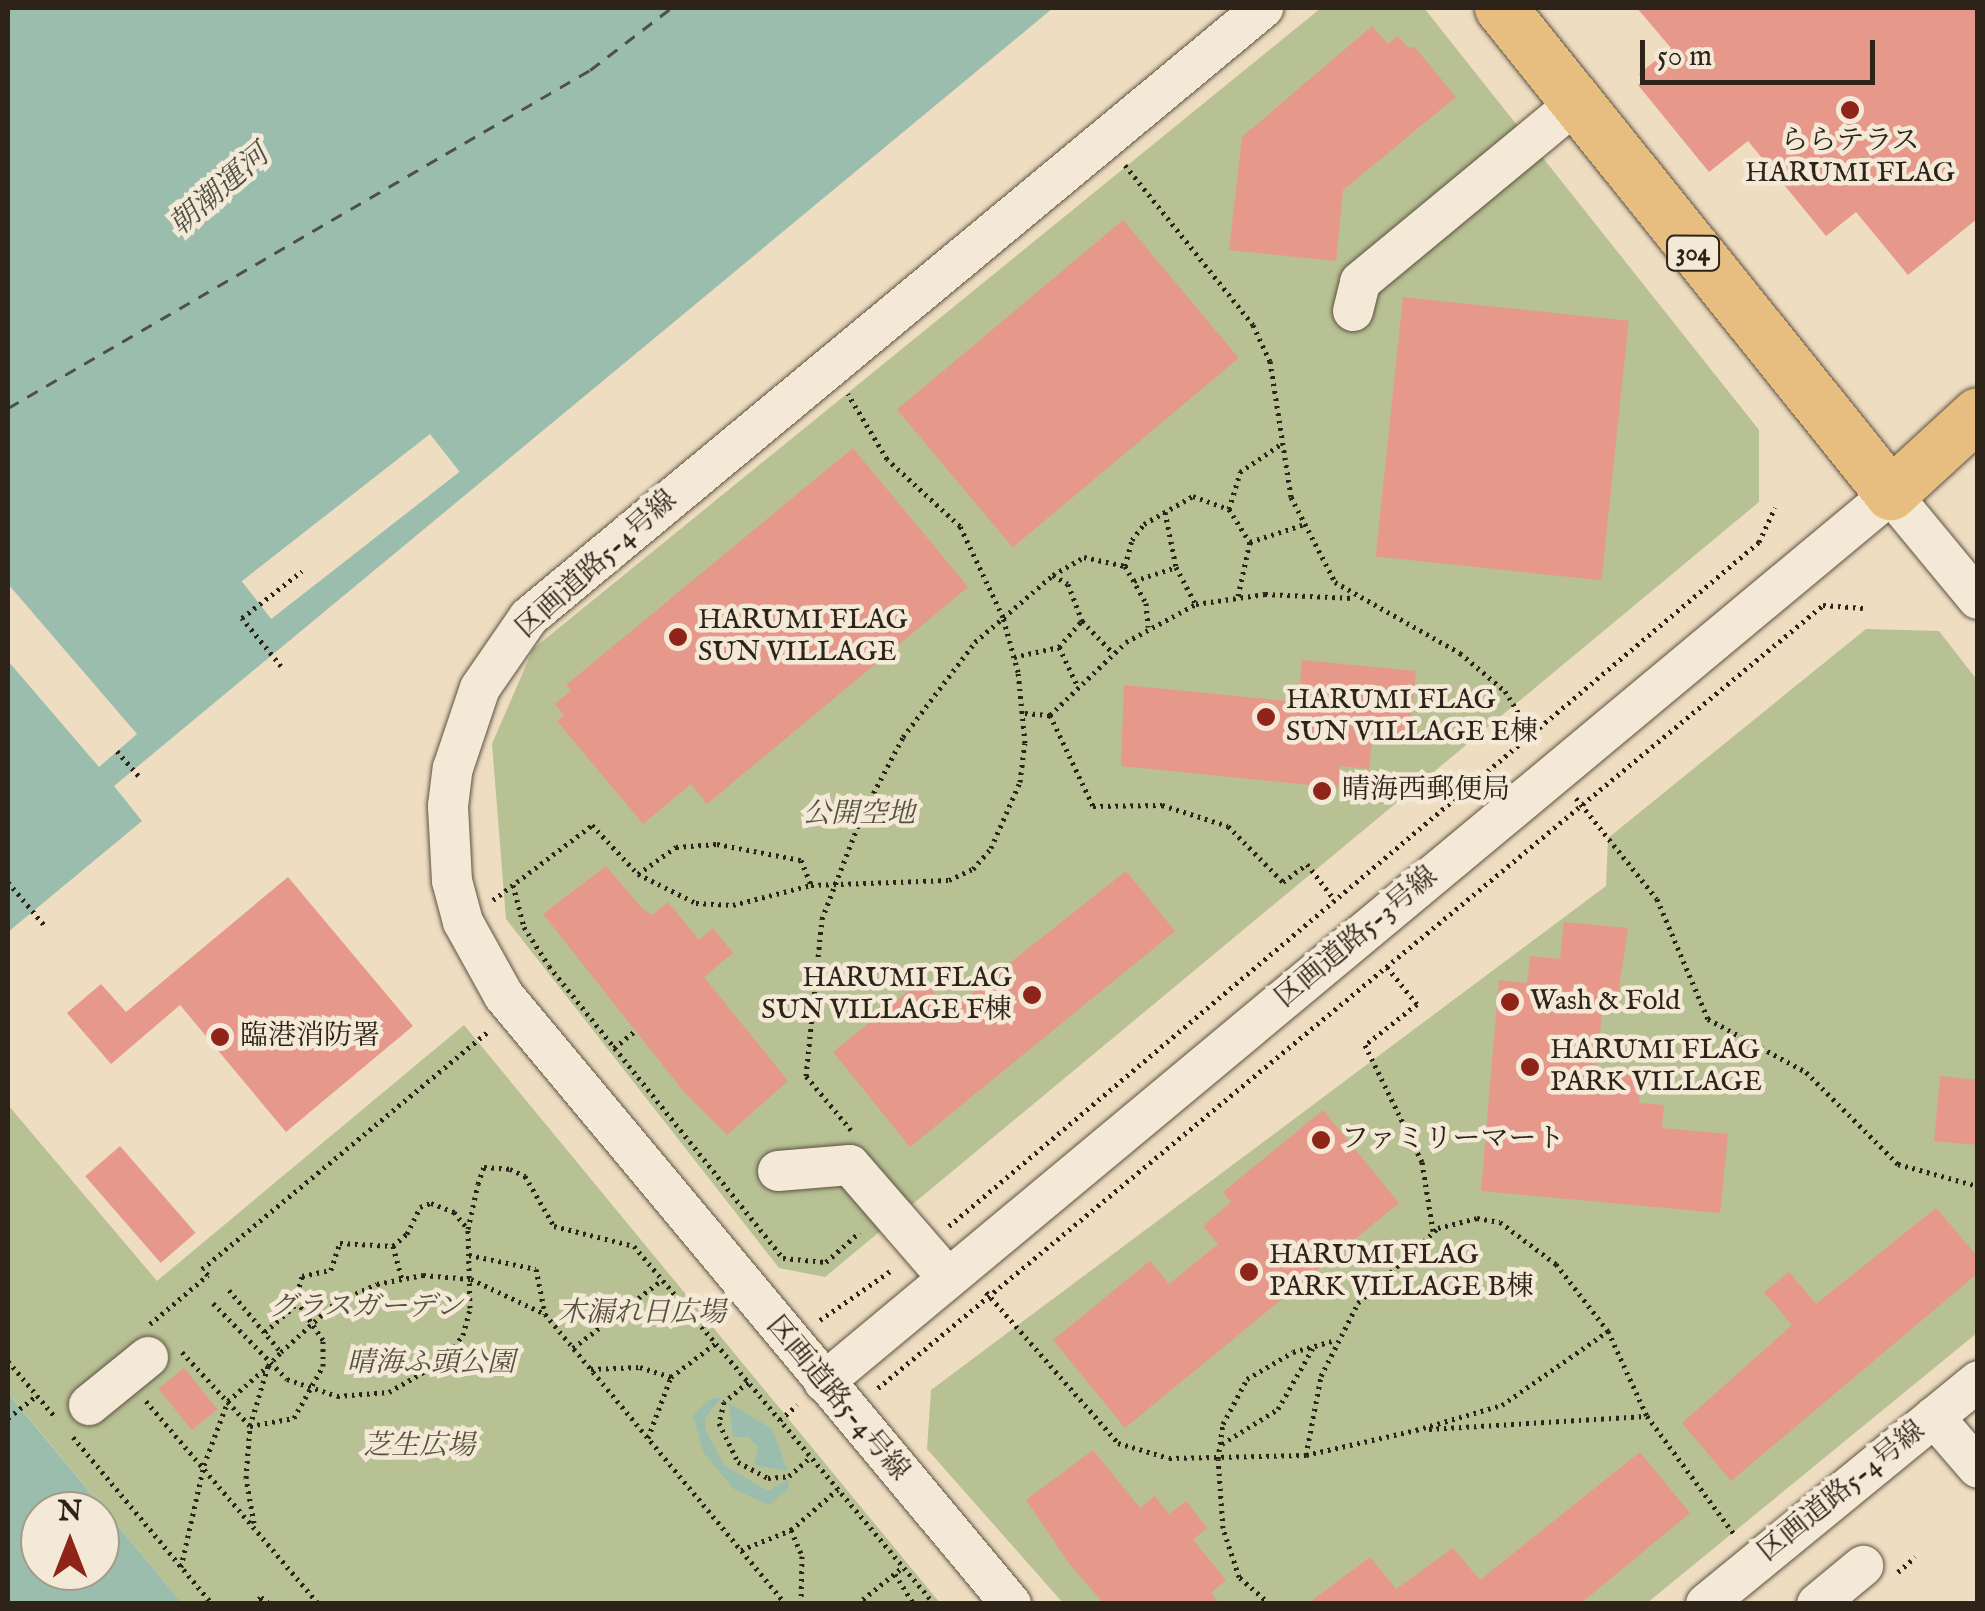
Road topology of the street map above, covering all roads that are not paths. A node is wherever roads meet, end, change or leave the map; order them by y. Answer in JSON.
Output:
{"nodes":[{"id":1,"x":1262,"y":8,"type":"edge"},
{"id":2,"x":1501,"y":8,"type":"edge"},
{"id":3,"x":1575,"y":104,"type":"junction"},
{"id":4,"x":1353,"y":311,"type":"dead end"},
{"id":5,"x":1978,"y":414,"type":"edge"},
{"id":6,"x":1978,"y":438,"type":"edge"},
{"id":7,"x":1891,"y":494,"type":"junction"},
{"id":8,"x":1978,"y":598,"type":"edge"},
{"id":9,"x":778,"y":1171,"type":"dead end"},
{"id":10,"x":950,"y":1260,"type":"junction"},
{"id":11,"x":147,"y":1349,"type":"road end"},
{"id":12,"x":1978,"y":1381,"type":"edge"},
{"id":13,"x":811,"y":1393,"type":"junction"},
{"id":14,"x":75,"y":1401,"type":"road end"},
{"id":15,"x":1934,"y":1417,"type":"junction"},
{"id":16,"x":1978,"y":1468,"type":"edge"},
{"id":17,"x":1863,"y":1566,"type":"dead end"},
{"id":18,"x":1011,"y":1604,"type":"edge"},
{"id":19,"x":1706,"y":1604,"type":"edge"},
{"id":20,"x":1817,"y":1604,"type":"edge"}],
"edges":[{"from":1,"to":13,"type":"street","name":"区画道路5-4号線"},
{"from":2,"to":3,"type":"main road","number":"304"},
{"from":3,"to":4,"type":"street"},
{"from":3,"to":7,"type":"main road","number":"304"},
{"from":5,"to":7,"type":"main road"},
{"from":6,"to":7,"type":"main road"},
{"from":7,"to":8,"type":"street"},
{"from":7,"to":10,"type":"street","name":"区画道路5-3号線"},
{"from":9,"to":10,"type":"street"},
{"from":10,"to":13,"type":"street","name":"区画道路5-3号線"},
{"from":11,"to":14,"type":"street"},
{"from":12,"to":15,"type":"street","name":"区画道路5-4号線"},
{"from":13,"to":18,"type":"street","name":"区画道路5-4号線"},
{"from":15,"to":16,"type":"street"},
{"from":15,"to":19,"type":"street","name":"区画道路5-4号線"},
{"from":17,"to":20,"type":"street"}]}
